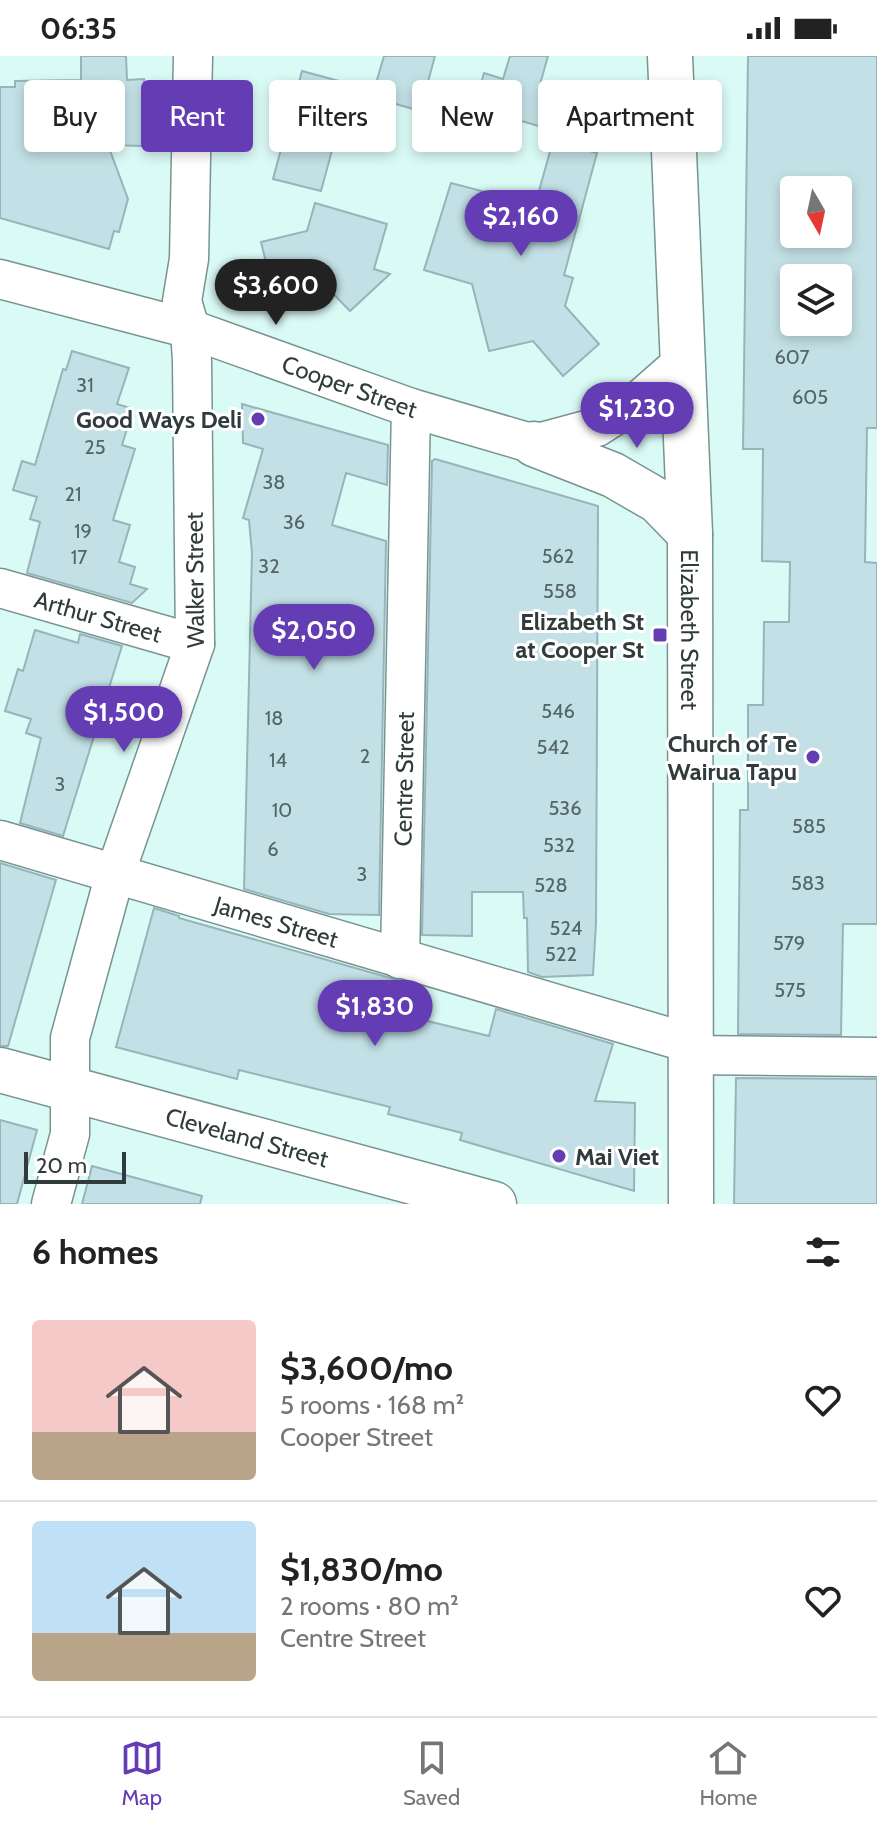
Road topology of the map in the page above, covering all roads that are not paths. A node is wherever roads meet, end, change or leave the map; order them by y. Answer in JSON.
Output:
{"nodes":[{"id":1,"x":193,"y":56,"type":"edge"},
{"id":2,"x":670,"y":56,"type":"edge"},
{"id":3,"x":0,"y":279,"type":"edge"},
{"id":4,"x":190,"y":329,"type":"junction"},
{"id":5,"x":683,"y":362,"type":"junction"},
{"id":6,"x":411,"y":408,"type":"junction"},
{"id":7,"x":534,"y":444,"type":"junction"},
{"id":8,"x":690,"y":534,"type":"junction"},
{"id":9,"x":0,"y":588,"type":"edge"},
{"id":10,"x":195,"y":644,"type":"junction"},
{"id":11,"x":0,"y":840,"type":"edge"},
{"id":12,"x":115,"y":874,"type":"junction"},
{"id":13,"x":400,"y":959,"type":"junction"},
{"id":14,"x":689,"y":1049,"type":"junction"},
{"id":15,"x":877,"y":1057,"type":"edge"},
{"id":16,"x":0,"y":1070,"type":"edge"},
{"id":17,"x":69,"y":1088,"type":"junction"},
{"id":18,"x":51,"y":1204,"type":"edge"},
{"id":19,"x":493,"y":1204,"type":"edge"},
{"id":20,"x":691,"y":1204,"type":"edge"}],
"edges":[{"from":1,"to":4,"type":"street","name":"Walker Street"},
{"from":2,"to":5,"type":"main road","name":"Elizabeth Street"},
{"from":3,"to":4,"type":"street","name":"Cooper Street"},
{"from":4,"to":6,"type":"street","name":"Cooper Street"},
{"from":4,"to":10,"type":"street","name":"Walker Street"},
{"from":5,"to":7,"type":"street"},
{"from":5,"to":8,"type":"main road","name":"Elizabeth Street"},
{"from":6,"to":7,"type":"street","name":"Cooper Street"},
{"from":6,"to":13,"type":"street","name":"Centre Street"},
{"from":7,"to":8,"type":"main road"},
{"from":8,"to":14,"type":"main road","name":"Elizabeth Street"},
{"from":9,"to":10,"type":"street","name":"Arthur Street"},
{"from":10,"to":12,"type":"street","name":"Walker Street"},
{"from":11,"to":12,"type":"street","name":"James Street"},
{"from":12,"to":13,"type":"street","name":"James Street"},
{"from":12,"to":17,"type":"street","name":"Walker Street"},
{"from":13,"to":14,"type":"street","name":"James Street"},
{"from":14,"to":15,"type":"street","name":"James Street"},
{"from":14,"to":20,"type":"main road","name":"Elizabeth Street"},
{"from":16,"to":17,"type":"main road","name":"Cleveland Street"},
{"from":17,"to":18,"type":"street","name":"Walker Street"},
{"from":17,"to":19,"type":"main road","name":"Cleveland Street"}]}
